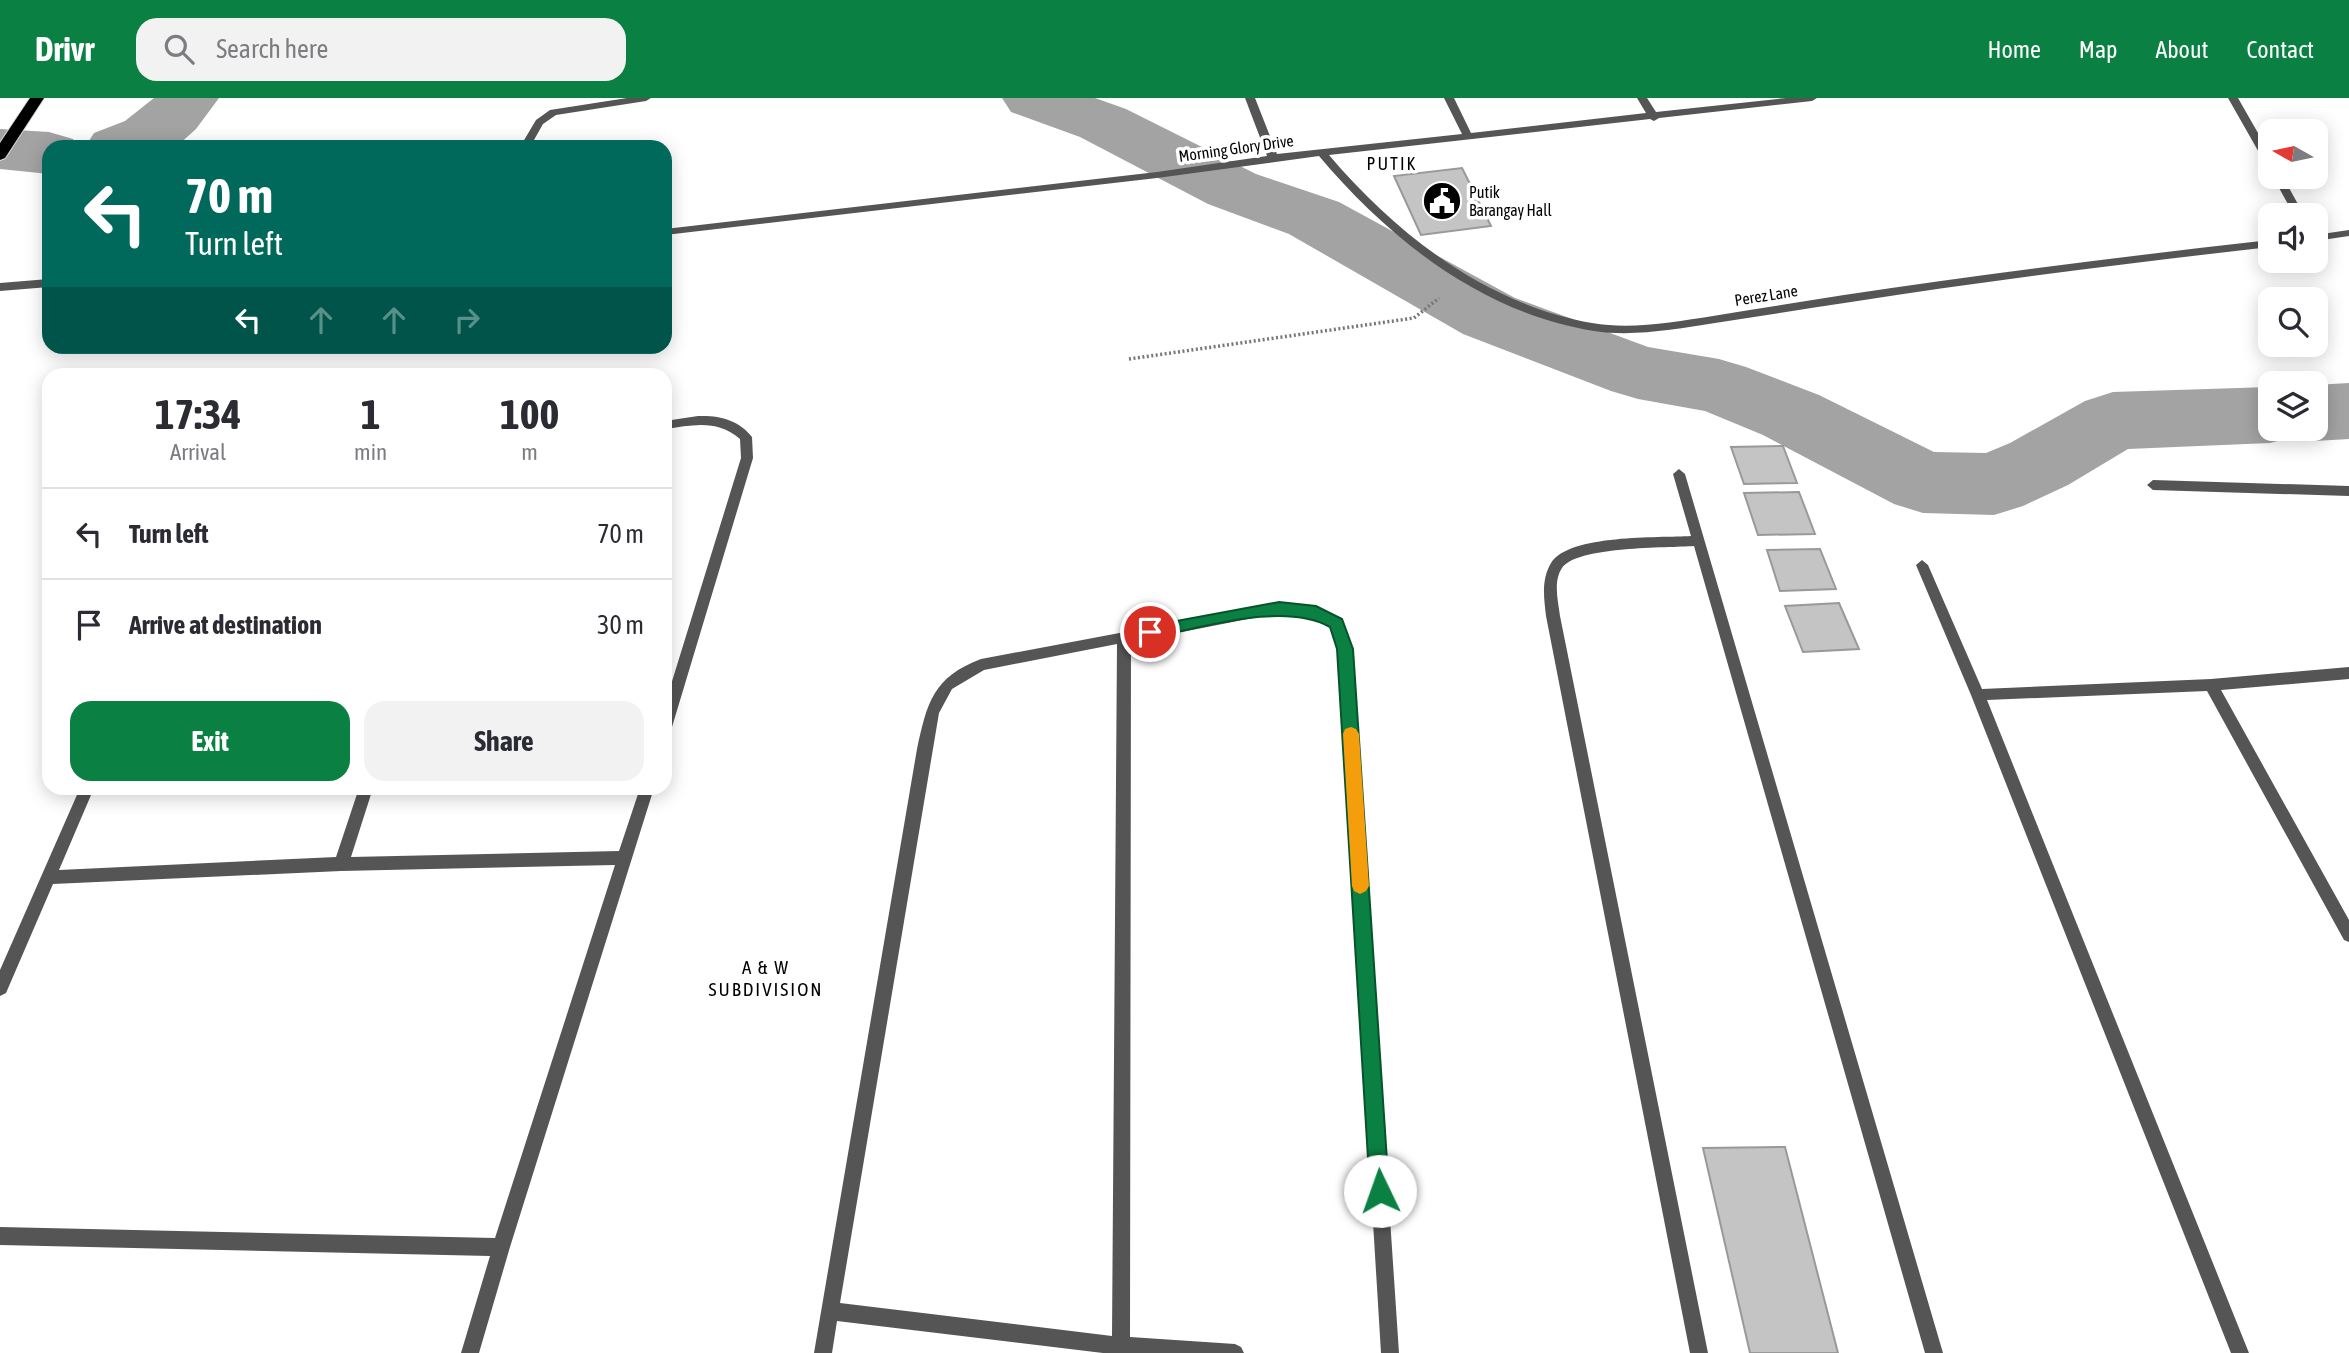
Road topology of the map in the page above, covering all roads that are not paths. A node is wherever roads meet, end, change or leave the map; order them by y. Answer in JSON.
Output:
{"nodes":[{"id":1,"x":646,"y":98,"type":"edge"},
{"id":2,"x":1250,"y":98,"type":"edge"},
{"id":3,"x":1449,"y":98,"type":"edge"},
{"id":4,"x":1642,"y":98,"type":"edge"},
{"id":5,"x":1812,"y":98,"type":"edge"},
{"id":6,"x":2233,"y":98,"type":"edge"},
{"id":7,"x":36,"y":100,"type":"edge"},
{"id":8,"x":1654,"y":118,"type":"junction"},
{"id":9,"x":1468,"y":137,"type":"junction"},
{"id":10,"x":529,"y":140,"type":"edge"},
{"id":11,"x":2258,"y":142,"type":"edge"},
{"id":12,"x":1322,"y":153,"type":"junction"},
{"id":13,"x":0,"y":155,"type":"edge"},
{"id":14,"x":1273,"y":158,"type":"junction"},
{"id":15,"x":672,"y":231,"type":"edge"},
{"id":16,"x":2349,"y":233,"type":"edge"},
{"id":17,"x":2328,"y":236,"type":"edge"},
{"id":18,"x":2258,"y":244,"type":"edge"},
{"id":19,"x":42,"y":284,"type":"edge"},
{"id":20,"x":0,"y":287,"type":"edge"},
{"id":21,"x":672,"y":424,"type":"edge"},
{"id":22,"x":1679,"y":474,"type":"dead end"},
{"id":23,"x":2153,"y":485,"type":"dead end"},
{"id":24,"x":2349,"y":491,"type":"edge"},
{"id":25,"x":1698,"y":541,"type":"junction"},
{"id":26,"x":1922,"y":565,"type":"dead end"},
{"id":27,"x":1124,"y":637,"type":"junction"},
{"id":28,"x":2349,"y":673,"type":"edge"},
{"id":29,"x":2211,"y":685,"type":"junction"},
{"id":30,"x":1978,"y":695,"type":"junction"},
{"id":31,"x":672,"y":704,"type":"edge"},
{"id":32,"x":84,"y":795,"type":"edge"},
{"id":33,"x":364,"y":795,"type":"edge"},
{"id":34,"x":645,"y":795,"type":"edge"},
{"id":35,"x":625,"y":858,"type":"junction"},
{"id":36,"x":341,"y":864,"type":"junction"},
{"id":37,"x":47,"y":877,"type":"junction"},
{"id":38,"x":2349,"y":935,"type":"edge"},
{"id":39,"x":0,"y":989,"type":"edge"},
{"id":40,"x":0,"y":1236,"type":"edge"},
{"id":41,"x":500,"y":1247,"type":"junction"},
{"id":42,"x":829,"y":1311,"type":"junction"},
{"id":43,"x":1121,"y":1350,"type":"edge"},
{"id":44,"x":470,"y":1353,"type":"edge"},
{"id":45,"x":823,"y":1353,"type":"edge"},
{"id":46,"x":1235,"y":1353,"type":"edge"},
{"id":47,"x":1390,"y":1353,"type":"edge"},
{"id":48,"x":1699,"y":1353,"type":"edge"},
{"id":49,"x":1934,"y":1353,"type":"edge"},
{"id":50,"x":2240,"y":1353,"type":"edge"}],
"edges":[{"from":1,"to":10,"type":"street"},
{"from":2,"to":14,"type":"street"},
{"from":3,"to":9,"type":"street"},
{"from":4,"to":8,"type":"street"},
{"from":5,"to":8,"type":"street","name":"Morning Glory Drive"},
{"from":6,"to":11,"type":"street"},
{"from":7,"to":13,"type":"highway"},
{"from":8,"to":9,"type":"street","name":"Morning Glory Drive"},
{"from":9,"to":12,"type":"street","name":"Morning Glory Drive"},
{"from":12,"to":14,"type":"street","name":"Morning Glory Drive"},
{"from":12,"to":18,"type":"street","name":"Perez Lane"},
{"from":14,"to":15,"type":"street","name":"Morning Glory Drive"},
{"from":16,"to":17,"type":"street"},
{"from":19,"to":20,"type":"street"},
{"from":21,"to":31,"type":"street"},
{"from":22,"to":25,"type":"street"},
{"from":23,"to":24,"type":"street"},
{"from":25,"to":48,"type":"street"},
{"from":25,"to":49,"type":"street"},
{"from":26,"to":30,"type":"street"},
{"from":27,"to":42,"type":"street"},
{"from":27,"to":43,"type":"street"},
{"from":27,"to":47,"type":"street"},
{"from":28,"to":29,"type":"street"},
{"from":29,"to":30,"type":"street"},
{"from":29,"to":38,"type":"street"},
{"from":30,"to":50,"type":"street"},
{"from":32,"to":37,"type":"street"},
{"from":33,"to":36,"type":"street"},
{"from":34,"to":35,"type":"street"},
{"from":35,"to":36,"type":"street"},
{"from":35,"to":41,"type":"street"},
{"from":36,"to":37,"type":"street"},
{"from":37,"to":39,"type":"street"},
{"from":40,"to":41,"type":"street"},
{"from":41,"to":44,"type":"street"},
{"from":42,"to":43,"type":"street"},
{"from":42,"to":45,"type":"street"},
{"from":43,"to":46,"type":"street"}]}
